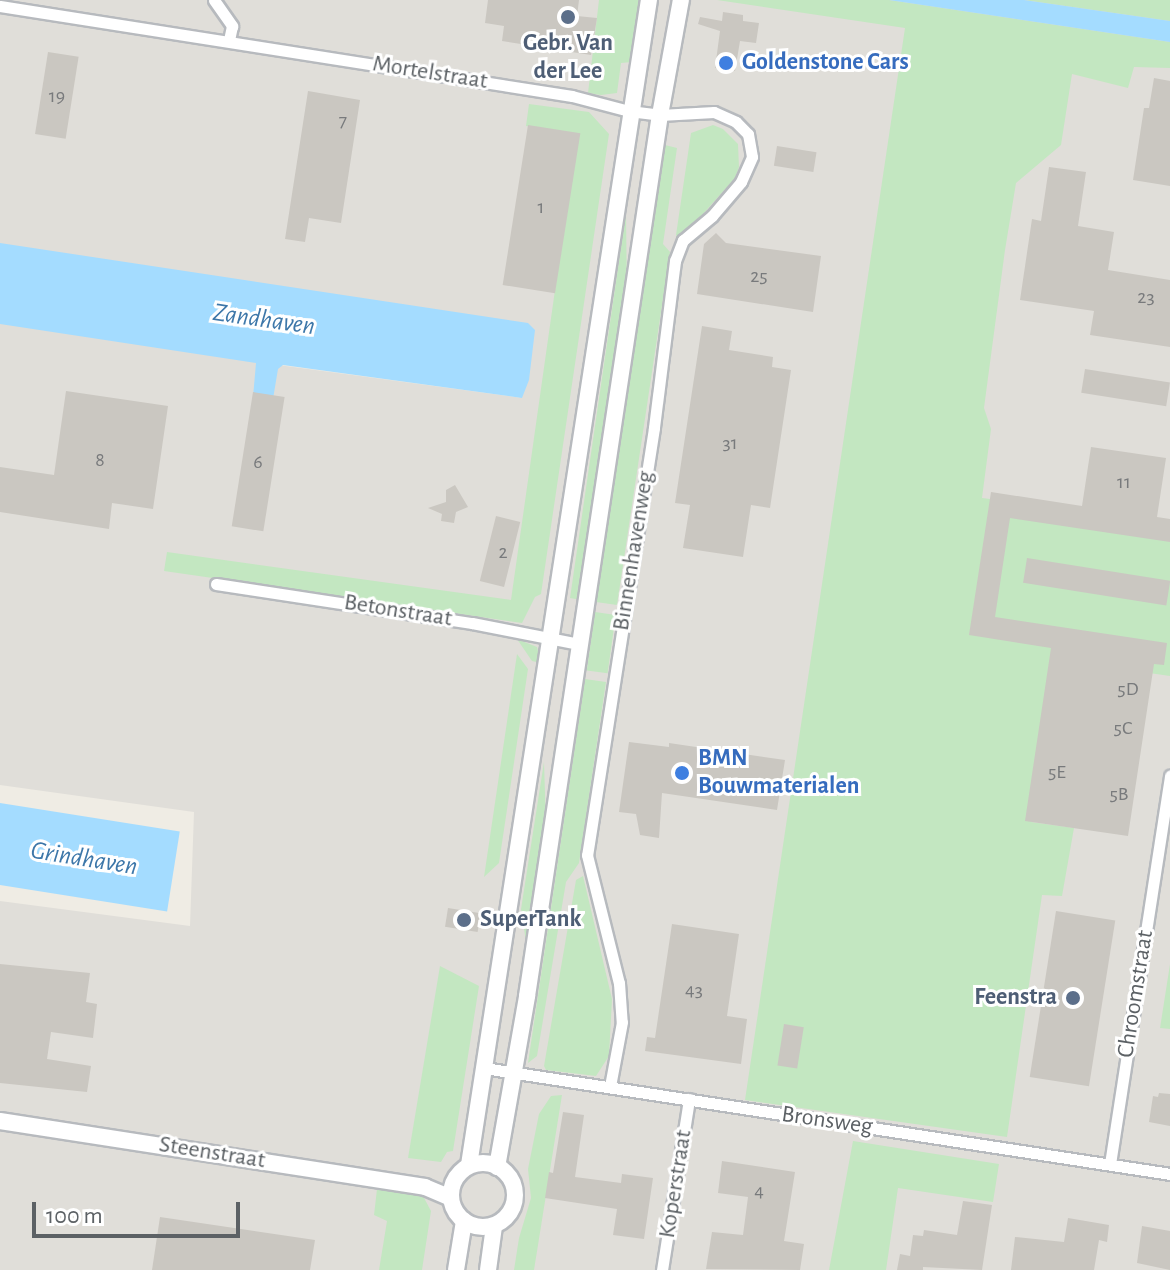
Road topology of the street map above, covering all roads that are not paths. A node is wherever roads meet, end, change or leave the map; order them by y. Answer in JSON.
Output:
{"nodes":[{"id":1,"x":214,"y":0,"type":"edge"},
{"id":2,"x":649,"y":0,"type":"edge"},
{"id":3,"x":681,"y":0,"type":"edge"},
{"id":4,"x":0,"y":6,"type":"edge"},
{"id":5,"x":229,"y":40,"type":"junction"},
{"id":6,"x":629,"y":111,"type":"junction"},
{"id":7,"x":660,"y":115,"type":"junction"},
{"id":8,"x":216,"y":584,"type":"dead end"},
{"id":9,"x":552,"y":638,"type":"junction"},
{"id":10,"x":579,"y":644,"type":"junction"},
{"id":11,"x":1170,"y":776,"type":"edge"},
{"id":12,"x":484,"y":1068,"type":"junction"},
{"id":13,"x":514,"y":1073,"type":"junction"},
{"id":14,"x":610,"y":1086,"type":"junction"},
{"id":15,"x":689,"y":1099,"type":"junction"},
{"id":16,"x":0,"y":1121,"type":"edge"},
{"id":17,"x":1110,"y":1164,"type":"junction"},
{"id":18,"x":469,"y":1165,"type":"junction"},
{"id":19,"x":497,"y":1167,"type":"junction"},
{"id":20,"x":1170,"y":1174,"type":"edge"},
{"id":21,"x":456,"y":1178,"type":"junction"},
{"id":22,"x":425,"y":1187,"type":"junction"},
{"id":23,"x":451,"y":1198,"type":"junction"},
{"id":24,"x":464,"y":1221,"type":"junction"},
{"id":25,"x":494,"y":1226,"type":"junction"},
{"id":26,"x":456,"y":1270,"type":"edge"},
{"id":27,"x":488,"y":1270,"type":"edge"},
{"id":28,"x":662,"y":1270,"type":"edge"}],
"edges":[{"from":1,"to":5,"type":"street"},
{"from":2,"to":6,"type":"main road"},
{"from":3,"to":7,"type":"main road","name":"Binnenhavenweg"},
{"from":4,"to":5,"type":"street","name":"Mortelstraat"},
{"from":5,"to":6,"type":"street","name":"Mortelstraat"},
{"from":6,"to":7,"type":"street","name":"Binnenhavenweg"},
{"from":6,"to":9,"type":"main road"},
{"from":7,"to":10,"type":"main road","name":"Binnenhavenweg"},
{"from":7,"to":14,"type":"street","name":"Binnenhavenweg"},
{"from":8,"to":9,"type":"street","name":"Betonstraat"},
{"from":9,"to":10,"type":"street","name":"Betonstraat"},
{"from":9,"to":12,"type":"main road"},
{"from":10,"to":13,"type":"main road","name":"Binnenhavenweg"},
{"from":11,"to":17,"type":"street","name":"Chroomstraat"},
{"from":12,"to":13,"type":"street","name":"Bronsweg"},
{"from":12,"to":18,"type":"main road"},
{"from":13,"to":14,"type":"street","name":"Bronsweg"},
{"from":13,"to":19,"type":"main road","name":"Binnenhavenweg"},
{"from":14,"to":15,"type":"street","name":"Bronsweg"},
{"from":15,"to":17,"type":"street","name":"Bronsweg"},
{"from":15,"to":28,"type":"street","name":"Koperstraat"},
{"from":16,"to":22,"type":"main road","name":"Steenstraat"},
{"from":17,"to":20,"type":"street","name":"Bronsweg"},
{"from":18,"to":19,"type":"main road"},
{"from":18,"to":21,"type":"main road"},
{"from":19,"to":25,"type":"main road"},
{"from":21,"to":22,"type":"main road","name":"Steenstraat"},
{"from":21,"to":23,"type":"main road"},
{"from":22,"to":23,"type":"main road","name":"Steenstraat"},
{"from":23,"to":24,"type":"main road"},
{"from":24,"to":25,"type":"main road"},
{"from":24,"to":26,"type":"main road"},
{"from":25,"to":27,"type":"main road"}]}
